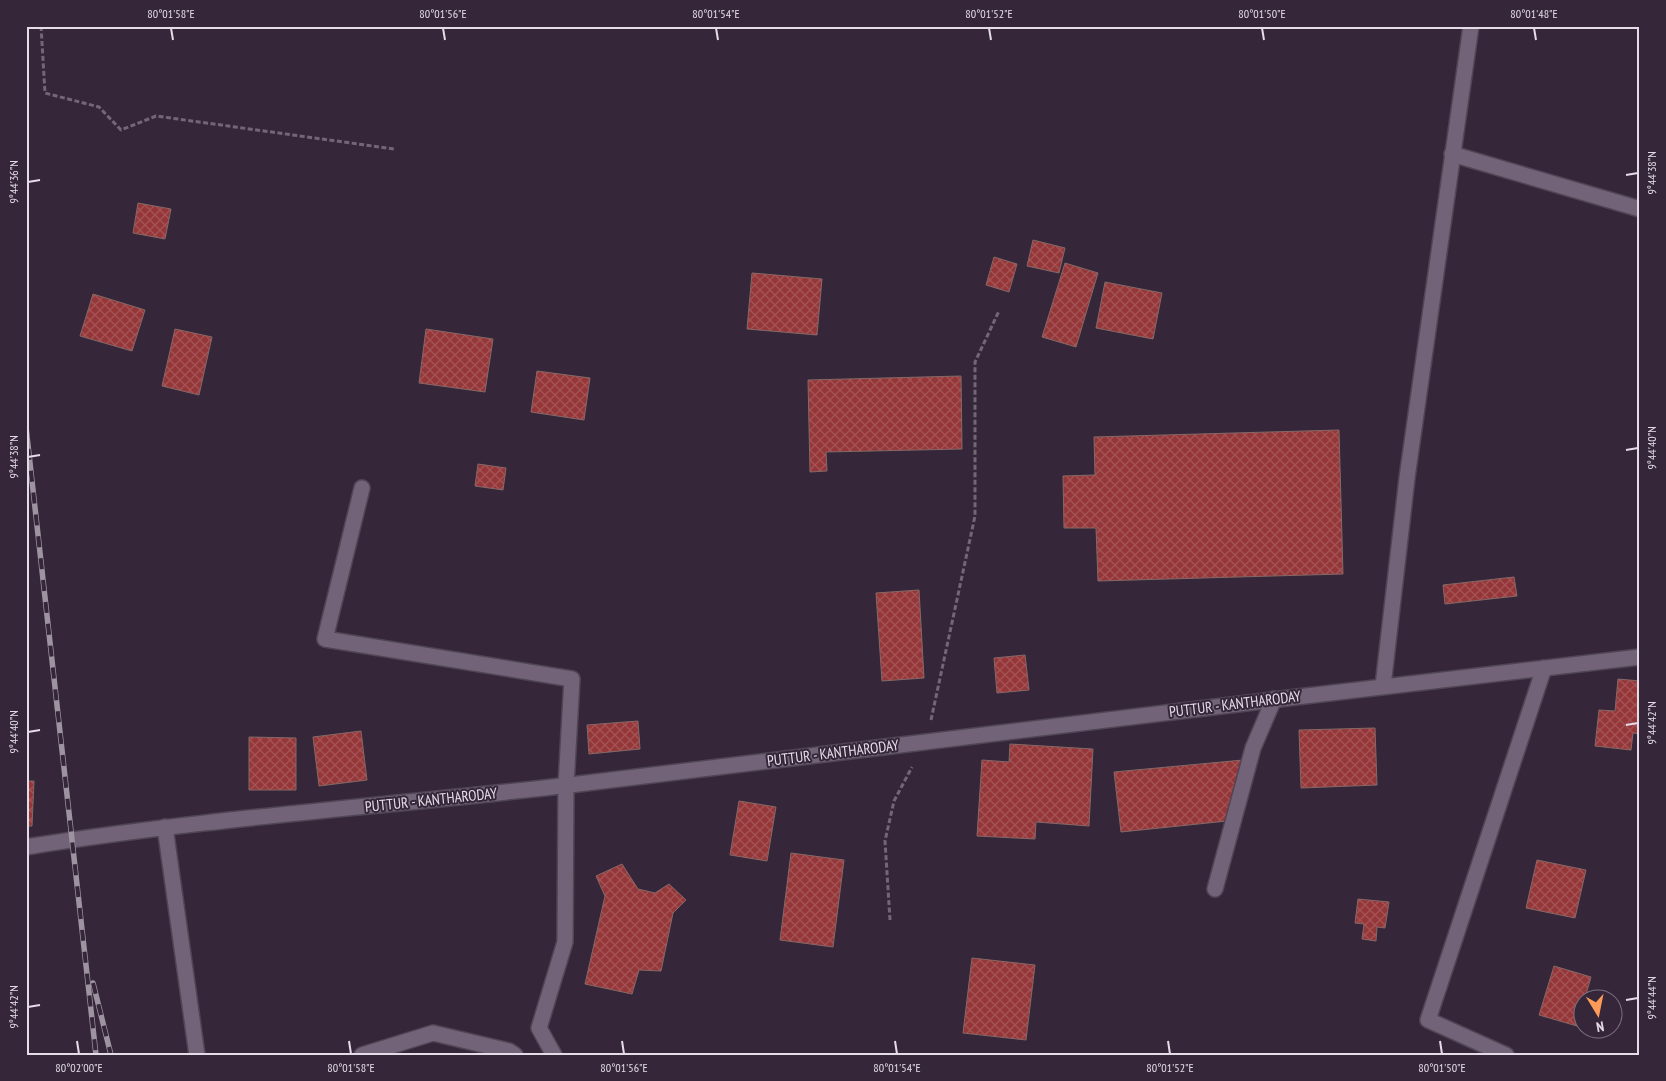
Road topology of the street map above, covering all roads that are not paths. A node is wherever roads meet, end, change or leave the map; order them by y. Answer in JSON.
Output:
{"nodes":[{"id":1,"x":1472,"y":26,"type":"edge"},
{"id":2,"x":1452,"y":154,"type":"junction"},
{"id":3,"x":1640,"y":209,"type":"edge"},
{"id":4,"x":362,"y":488,"type":"dead end"},
{"id":5,"x":1640,"y":657,"type":"edge"},
{"id":6,"x":1544,"y":668,"type":"junction"},
{"id":7,"x":1383,"y":686,"type":"junction"},
{"id":8,"x":1274,"y":699,"type":"junction"},
{"id":9,"x":566,"y":785,"type":"junction"},
{"id":10,"x":165,"y":827,"type":"junction"},
{"id":11,"x":26,"y":847,"type":"edge"},
{"id":12,"x":1215,"y":889,"type":"dead end"},
{"id":13,"x":197,"y":1055,"type":"edge"},
{"id":14,"x":362,"y":1055,"type":"edge"},
{"id":15,"x":515,"y":1055,"type":"edge"},
{"id":16,"x":554,"y":1055,"type":"edge"},
{"id":17,"x":1506,"y":1055,"type":"edge"}],
"edges":[{"from":1,"to":2,"type":"street"},
{"from":2,"to":3,"type":"street"},
{"from":2,"to":7,"type":"street"},
{"from":4,"to":9,"type":"street"},
{"from":5,"to":6,"type":"street","name":"PUTTUR - KANTHARODAY"},
{"from":6,"to":7,"type":"street","name":"PUTTUR - KANTHARODAY"},
{"from":6,"to":17,"type":"street"},
{"from":7,"to":8,"type":"street","name":"PUTTUR - KANTHARODAY"},
{"from":8,"to":9,"type":"street","name":"PUTTUR - KANTHARODAY"},
{"from":8,"to":12,"type":"street"},
{"from":9,"to":10,"type":"street","name":"PUTTUR - KANTHARODAY"},
{"from":9,"to":16,"type":"street"},
{"from":10,"to":11,"type":"street","name":"PUTTUR - KANTHARODAY"},
{"from":10,"to":13,"type":"street"},
{"from":14,"to":15,"type":"street"}]}
